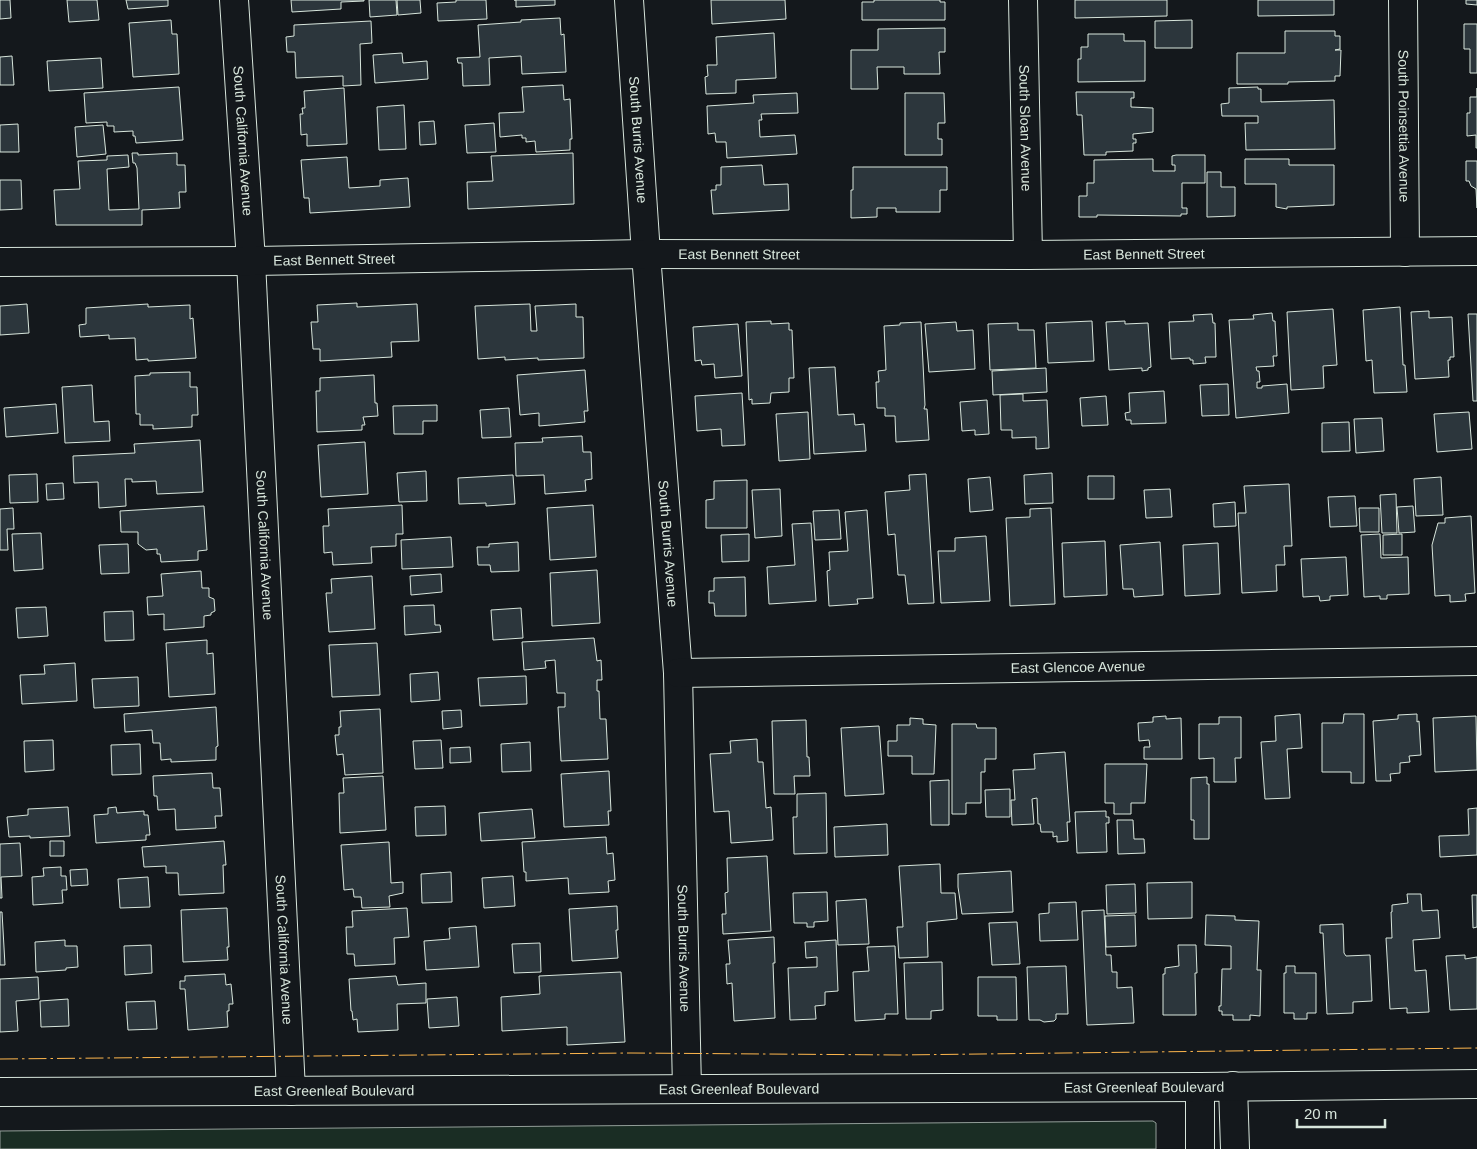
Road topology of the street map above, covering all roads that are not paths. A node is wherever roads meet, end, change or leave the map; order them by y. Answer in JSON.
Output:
{"nodes":[{"id":1,"x":234,"y":0,"type":"edge"},
{"id":2,"x":629,"y":0,"type":"edge"},
{"id":3,"x":1023,"y":0,"type":"edge"},
{"id":4,"x":1403,"y":0,"type":"edge"},
{"id":5,"x":1477,"y":251,"type":"edge"},
{"id":6,"x":1405,"y":252,"type":"junction"},
{"id":7,"x":646,"y":254,"type":"junction"},
{"id":8,"x":1028,"y":255,"type":"junction"},
{"id":9,"x":251,"y":261,"type":"junction"},
{"id":10,"x":0,"y":262,"type":"edge"},
{"id":11,"x":1477,"y":661,"type":"edge"},
{"id":12,"x":678,"y":673,"type":"junction"},
{"id":13,"x":1477,"y":1084,"type":"edge"},
{"id":14,"x":1233,"y":1086,"type":"junction"},
{"id":15,"x":1200,"y":1087,"type":"junction"},
{"id":16,"x":687,"y":1089,"type":"junction"},
{"id":17,"x":291,"y":1091,"type":"junction"},
{"id":18,"x":0,"y":1092,"type":"edge"},
{"id":19,"x":1200,"y":1149,"type":"edge"},
{"id":20,"x":1235,"y":1149,"type":"edge"}],
"edges":[{"from":1,"to":9,"type":"street","name":"South California Avenue"},
{"from":2,"to":7,"type":"street","name":"South Burris Avenue"},
{"from":3,"to":8,"type":"street","name":"South Sloan Avenue"},
{"from":4,"to":6,"type":"street","name":"South Poinsettia Avenue"},
{"from":5,"to":6,"type":"street","name":"East Bennett Street"},
{"from":6,"to":8,"type":"street","name":"East Bennett Street"},
{"from":7,"to":8,"type":"street","name":"East Bennett Street"},
{"from":7,"to":9,"type":"street","name":"East Bennett Street"},
{"from":7,"to":12,"type":"street","name":"South Burris Avenue"},
{"from":9,"to":10,"type":"street","name":"East Bennett Street"},
{"from":9,"to":17,"type":"street","name":"South California Avenue"},
{"from":11,"to":12,"type":"street","name":"East Glencoe Avenue"},
{"from":12,"to":16,"type":"street","name":"South Burris Avenue"},
{"from":13,"to":14,"type":"street","name":"East Greenleaf Boulevard"},
{"from":14,"to":15,"type":"street","name":"East Greenleaf Boulevard"},
{"from":14,"to":20,"type":"street"},
{"from":15,"to":16,"type":"street","name":"East Greenleaf Boulevard"},
{"from":15,"to":19,"type":"street"},
{"from":16,"to":17,"type":"street","name":"East Greenleaf Boulevard"},
{"from":17,"to":18,"type":"street","name":"East Greenleaf Boulevard"}]}
